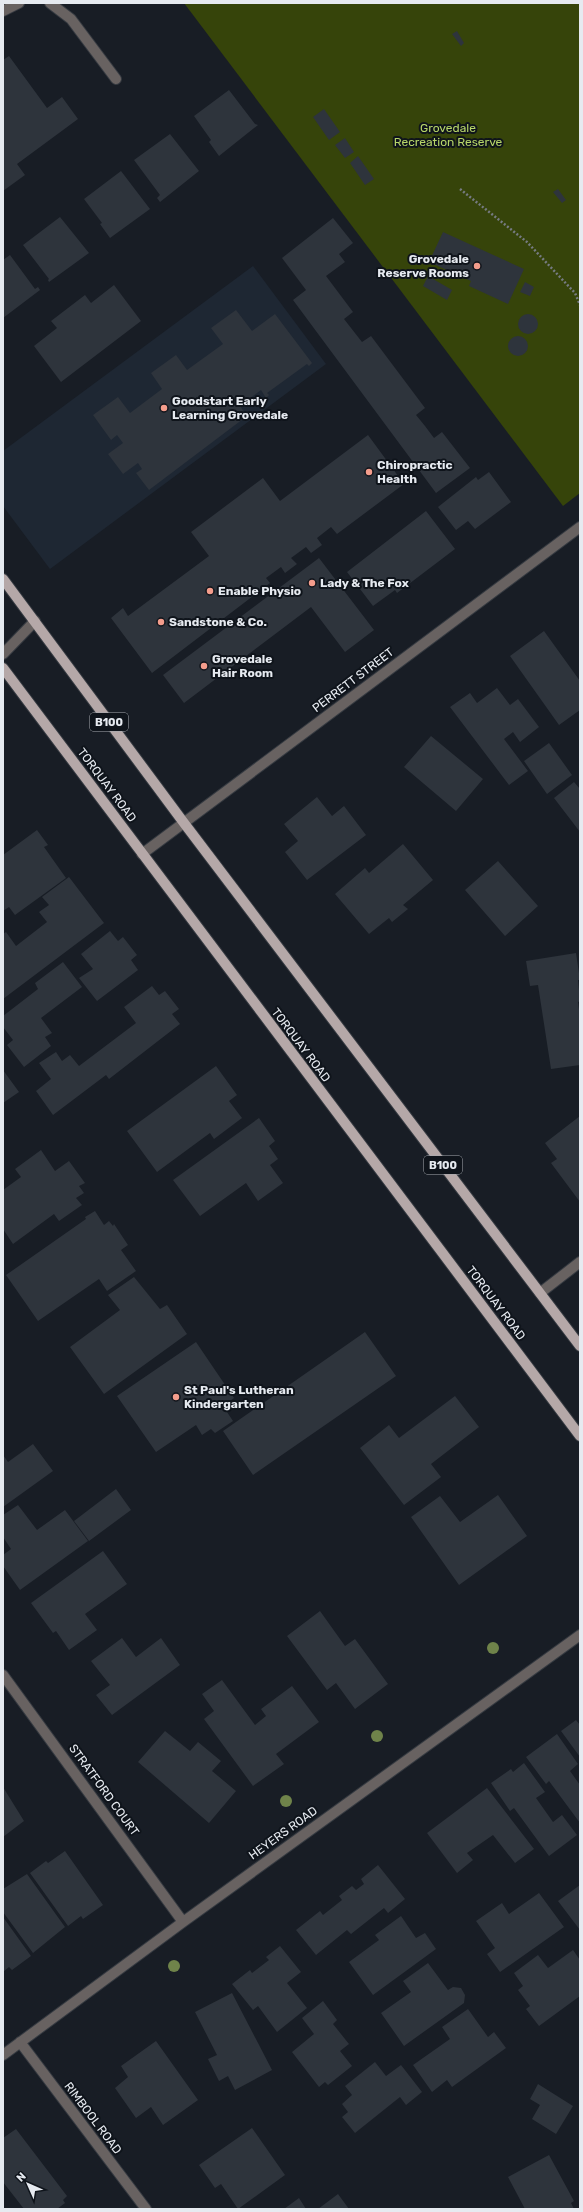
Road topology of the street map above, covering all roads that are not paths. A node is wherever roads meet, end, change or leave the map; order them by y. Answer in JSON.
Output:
{"nodes":[{"id":1,"x":19,"y":3,"type":"edge"},
{"id":2,"x":50,"y":3,"type":"edge"},
{"id":3,"x":3,"y":10,"type":"edge"},
{"id":4,"x":116,"y":79,"type":"dead end"},
{"id":5,"x":580,"y":527,"type":"edge"},
{"id":6,"x":3,"y":579,"type":"edge"},
{"id":7,"x":34,"y":621,"type":"junction"},
{"id":8,"x":3,"y":654,"type":"edge"},
{"id":9,"x":3,"y":668,"type":"edge"},
{"id":10,"x":184,"y":823,"type":"junction"},
{"id":11,"x":142,"y":854,"type":"junction"},
{"id":12,"x":580,"y":1262,"type":"edge"},
{"id":13,"x":540,"y":1293,"type":"junction"},
{"id":14,"x":580,"y":1346,"type":"edge"},
{"id":15,"x":580,"y":1436,"type":"edge"},
{"id":16,"x":580,"y":1635,"type":"edge"},
{"id":17,"x":3,"y":1675,"type":"edge"},
{"id":18,"x":183,"y":1922,"type":"junction"},
{"id":19,"x":20,"y":2042,"type":"junction"},
{"id":20,"x":3,"y":2055,"type":"edge"},
{"id":21,"x":146,"y":2209,"type":"edge"}],
"edges":[{"from":1,"to":3,"type":"street"},
{"from":2,"to":4,"type":"street"},
{"from":5,"to":10,"type":"street","name":"PERRETT STREET"},
{"from":6,"to":7,"type":"main road","number":"B100"},
{"from":7,"to":8,"type":"street"},
{"from":7,"to":10,"type":"main road","number":"B100"},
{"from":9,"to":11,"type":"main road","name":"TORQUAY ROAD"},
{"from":10,"to":11,"type":"street","name":"PERRETT STREET"},
{"from":10,"to":13,"type":"main road","number":"B100"},
{"from":11,"to":15,"type":"main road","name":"TORQUAY ROAD"},
{"from":12,"to":13,"type":"street"},
{"from":13,"to":14,"type":"main road","number":"B100"},
{"from":16,"to":18,"type":"street","name":"HEYERS ROAD"},
{"from":17,"to":18,"type":"street","name":"STRATFORD COURT"},
{"from":18,"to":19,"type":"street","name":"HEYERS ROAD"},
{"from":19,"to":20,"type":"street","name":"HEYERS ROAD"},
{"from":19,"to":21,"type":"street","name":"RIMBOOL ROAD"}]}
